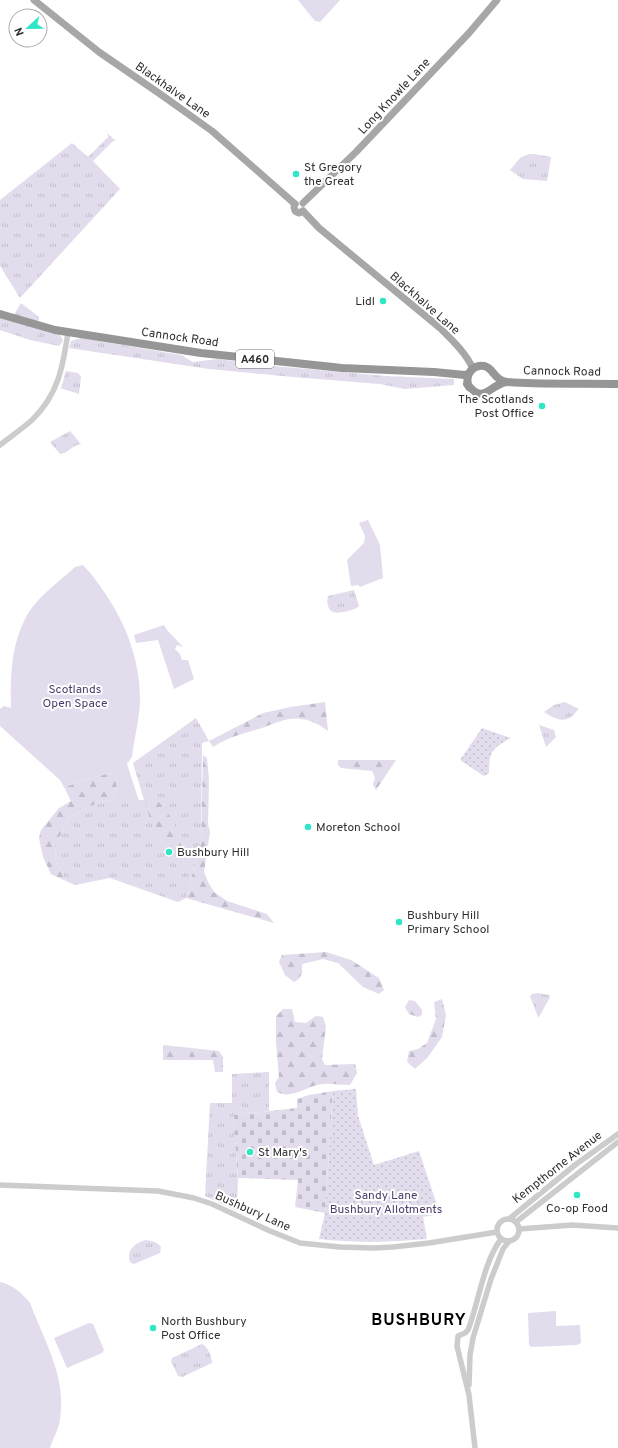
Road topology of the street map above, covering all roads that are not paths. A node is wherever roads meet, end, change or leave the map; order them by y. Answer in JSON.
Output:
{"nodes":[{"id":1,"x":496,"y":0,"type":"edge"},
{"id":2,"x":38,"y":1,"type":"edge"},
{"id":3,"x":303,"y":203,"type":"junction"},
{"id":4,"x":295,"y":204,"type":"junction"},
{"id":5,"x":303,"y":211,"type":"junction"},
{"id":6,"x":0,"y":314,"type":"edge"},
{"id":7,"x":68,"y":332,"type":"junction"},
{"id":8,"x":471,"y":371,"type":"junction"},
{"id":9,"x":456,"y":374,"type":"junction"},
{"id":10,"x":494,"y":376,"type":"junction"},
{"id":11,"x":506,"y":382,"type":"junction"},
{"id":12,"x":618,"y":384,"type":"edge"},
{"id":13,"x":469,"y":387,"type":"junction"},
{"id":14,"x":493,"y":388,"type":"junction"},
{"id":15,"x":0,"y":444,"type":"edge"},
{"id":16,"x":618,"y":1134,"type":"edge"},
{"id":17,"x":618,"y":1142,"type":"edge"},
{"id":18,"x":0,"y":1185,"type":"edge"},
{"id":19,"x":509,"y":1219,"type":"junction"},
{"id":20,"x":516,"y":1222,"type":"junction"},
{"id":21,"x":618,"y":1228,"type":"edge"},
{"id":22,"x":519,"y":1229,"type":"junction"},
{"id":23,"x":497,"y":1232,"type":"junction"},
{"id":24,"x":501,"y":1239,"type":"junction"},
{"id":25,"x":509,"y":1241,"type":"junction"},
{"id":26,"x":465,"y":1333,"type":"junction"},
{"id":27,"x":473,"y":1338,"type":"junction"},
{"id":28,"x":469,"y":1395,"type":"junction"},
{"id":29,"x":475,"y":1448,"type":"edge"}],
"edges":[{"from":1,"to":3,"type":"main road","name":"Long Knowle Lane"},
{"from":2,"to":4,"type":"main road","name":"Blackhalve Lane"},
{"from":3,"to":4,"type":"main road"},
{"from":3,"to":5,"type":"main road"},
{"from":4,"to":5,"type":"main road"},
{"from":5,"to":8,"type":"main road","name":"Blackhalve Lane"},
{"from":6,"to":7,"type":"highway","name":"Cannock Road","number":"A460"},
{"from":7,"to":9,"type":"highway","name":"Cannock Road","number":"A460"},
{"from":7,"to":15,"type":"street"},
{"from":8,"to":9,"type":"highway","name":"Cannock Road","number":"A460"},
{"from":8,"to":10,"type":"highway"},
{"from":8,"to":13,"type":"highway"},
{"from":9,"to":13,"type":"highway"},
{"from":10,"to":11,"type":"highway"},
{"from":10,"to":14,"type":"highway"},
{"from":11,"to":12,"type":"highway","name":"Cannock Road"},
{"from":11,"to":14,"type":"highway"},
{"from":13,"to":14,"type":"highway"},
{"from":16,"to":19,"type":"street","name":"Kempthorne Avenue"},
{"from":17,"to":20,"type":"street","name":"Kempthorne Avenue"},
{"from":18,"to":23,"type":"street","name":"Bushbury Lane"},
{"from":19,"to":20,"type":"street"},
{"from":19,"to":23,"type":"street"},
{"from":20,"to":22,"type":"street"},
{"from":21,"to":22,"type":"street"},
{"from":22,"to":25,"type":"street"},
{"from":23,"to":24,"type":"street"},
{"from":24,"to":25,"type":"street"},
{"from":24,"to":26,"type":"street"},
{"from":25,"to":27,"type":"street"},
{"from":26,"to":27,"type":"street"},
{"from":26,"to":28,"type":"street"},
{"from":27,"to":28,"type":"street"},
{"from":28,"to":29,"type":"street"}]}
